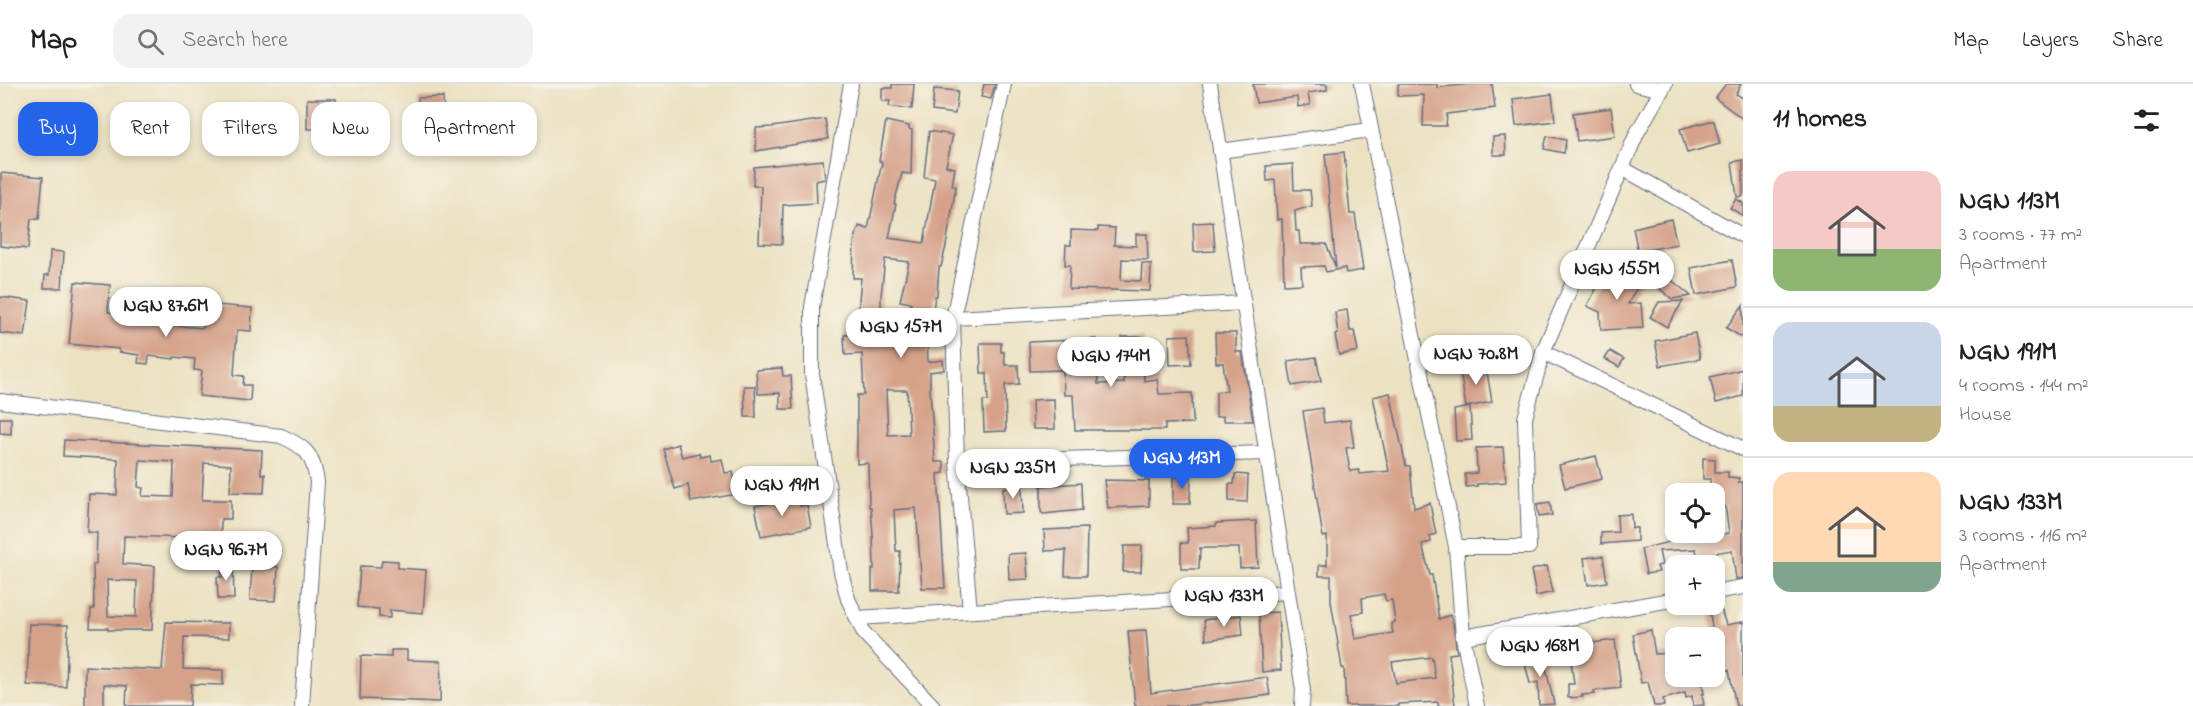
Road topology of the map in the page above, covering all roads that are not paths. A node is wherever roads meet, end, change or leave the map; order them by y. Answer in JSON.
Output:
{"nodes":[{"id":1,"x":851,"y":84,"type":"edge"},
{"id":2,"x":1004,"y":84,"type":"edge"},
{"id":3,"x":1210,"y":84,"type":"edge"},
{"id":4,"x":1362,"y":84,"type":"edge"},
{"id":5,"x":1635,"y":84,"type":"edge"},
{"id":6,"x":1664,"y":87,"type":"edge"},
{"id":7,"x":1370,"y":130,"type":"junction"},
{"id":8,"x":1220,"y":151,"type":"junction"},
{"id":9,"x":1622,"y":168,"type":"junction"},
{"id":10,"x":1743,"y":236,"type":"edge"},
{"id":11,"x":1244,"y":303,"type":"junction"},
{"id":12,"x":953,"y":318,"type":"junction"},
{"id":13,"x":1543,"y":352,"type":"junction"},
{"id":14,"x":0,"y":401,"type":"edge"},
{"id":15,"x":1743,"y":449,"type":"edge"},
{"id":16,"x":1267,"y":453,"type":"junction"},
{"id":17,"x":957,"y":462,"type":"junction"},
{"id":18,"x":1456,"y":547,"type":"junction"},
{"id":19,"x":1743,"y":587,"type":"edge"},
{"id":20,"x":1725,"y":590,"type":"edge"},
{"id":21,"x":1288,"y":592,"type":"junction"},
{"id":22,"x":1665,"y":601,"type":"edge"},
{"id":23,"x":970,"y":611,"type":"junction"},
{"id":24,"x":857,"y":618,"type":"junction"},
{"id":25,"x":1463,"y":637,"type":"junction"},
{"id":26,"x":302,"y":706,"type":"edge"},
{"id":27,"x":933,"y":706,"type":"edge"},
{"id":28,"x":1302,"y":706,"type":"edge"},
{"id":29,"x":1477,"y":706,"type":"edge"}],
"edges":[{"from":1,"to":24,"type":"street"},
{"from":2,"to":12,"type":"street"},
{"from":3,"to":8,"type":"street"},
{"from":4,"to":7,"type":"street"},
{"from":5,"to":6,"type":"street"},
{"from":6,"to":9,"type":"street"},
{"from":7,"to":8,"type":"street"},
{"from":7,"to":18,"type":"street"},
{"from":8,"to":11,"type":"street"},
{"from":9,"to":10,"type":"street"},
{"from":9,"to":13,"type":"street"},
{"from":11,"to":12,"type":"street"},
{"from":11,"to":16,"type":"street"},
{"from":12,"to":17,"type":"street"},
{"from":13,"to":15,"type":"street"},
{"from":13,"to":18,"type":"street"},
{"from":14,"to":26,"type":"street"},
{"from":16,"to":17,"type":"street"},
{"from":16,"to":21,"type":"street"},
{"from":17,"to":23,"type":"street"},
{"from":18,"to":25,"type":"street"},
{"from":19,"to":20,"type":"street"},
{"from":21,"to":23,"type":"street"},
{"from":21,"to":28,"type":"street"},
{"from":22,"to":25,"type":"street"},
{"from":23,"to":24,"type":"street"},
{"from":24,"to":27,"type":"street"},
{"from":25,"to":29,"type":"street"}]}
